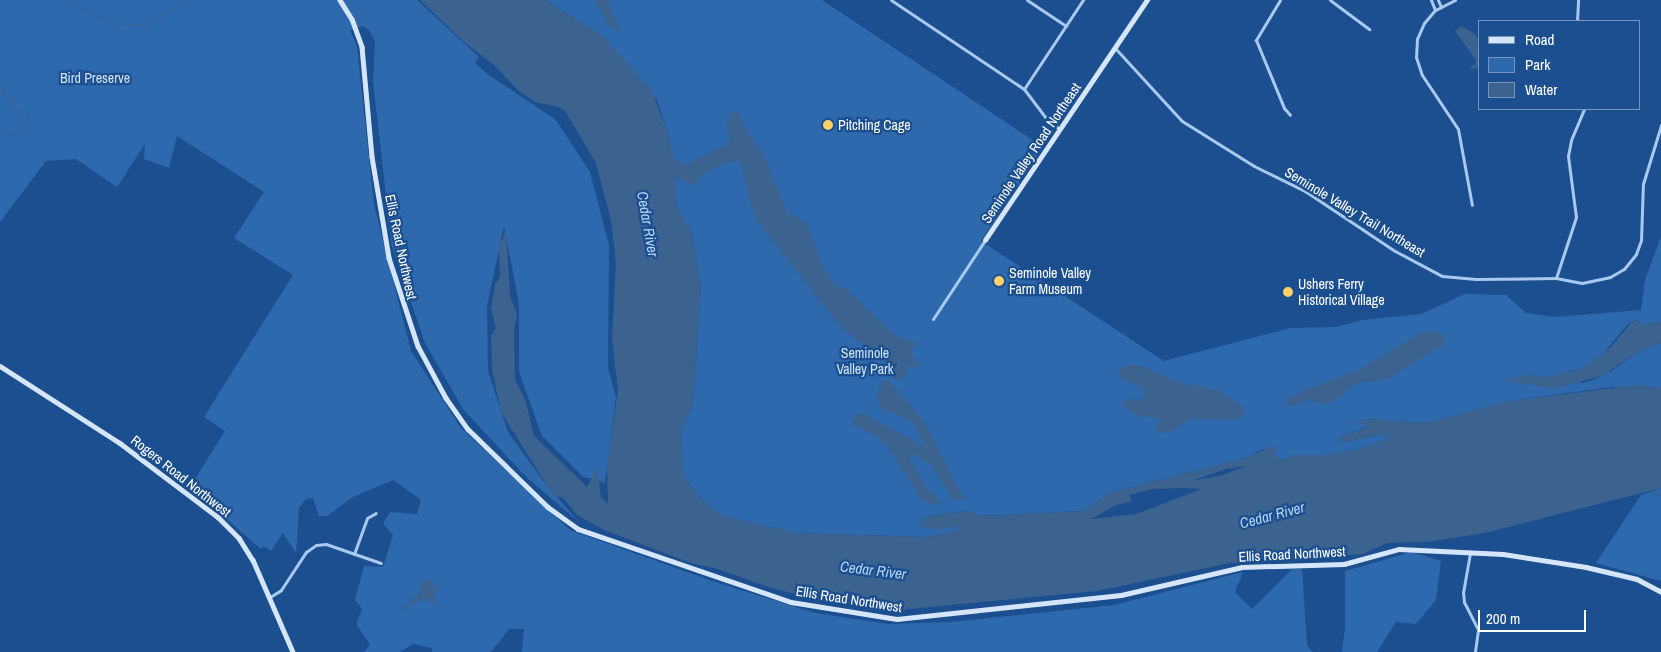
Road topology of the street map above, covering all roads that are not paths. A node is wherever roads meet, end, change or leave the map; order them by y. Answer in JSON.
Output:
{"nodes":[{"id":1,"x":340,"y":0,"type":"edge"},
{"id":2,"x":891,"y":0,"type":"edge"},
{"id":3,"x":1027,"y":0,"type":"edge"},
{"id":4,"x":1083,"y":0,"type":"edge"},
{"id":5,"x":1146,"y":0,"type":"edge"},
{"id":6,"x":1280,"y":0,"type":"edge"},
{"id":7,"x":1330,"y":0,"type":"edge"},
{"id":8,"x":1431,"y":0,"type":"edge"},
{"id":9,"x":1438,"y":0,"type":"edge"},
{"id":10,"x":1455,"y":0,"type":"edge"},
{"id":11,"x":1578,"y":0,"type":"edge"},
{"id":12,"x":1441,"y":7,"type":"junction"},
{"id":13,"x":1435,"y":10,"type":"junction"},
{"id":14,"x":1577,"y":20,"type":"edge"},
{"id":15,"x":1066,"y":26,"type":"junction"},
{"id":16,"x":1369,"y":29,"type":"dead end"},
{"id":17,"x":1115,"y":48,"type":"junction"},
{"id":18,"x":1024,"y":89,"type":"junction"},
{"id":19,"x":1584,"y":110,"type":"edge"},
{"id":20,"x":1290,"y":115,"type":"dead end"},
{"id":21,"x":1661,"y":125,"type":"edge"},
{"id":22,"x":1060,"y":129,"type":"junction"},
{"id":23,"x":1472,"y":205,"type":"dead end"},
{"id":24,"x":986,"y":240,"type":"joint"},
{"id":25,"x":1556,"y":278,"type":"junction"},
{"id":26,"x":933,"y":319,"type":"dead end"},
{"id":27,"x":0,"y":366,"type":"edge"},
{"id":28,"x":376,"y":512,"type":"dead end"},
{"id":29,"x":1470,"y":552,"type":"junction"},
{"id":30,"x":354,"y":554,"type":"junction"},
{"id":31,"x":381,"y":563,"type":"dead end"},
{"id":32,"x":1661,"y":592,"type":"edge"},
{"id":33,"x":270,"y":597,"type":"junction"},
{"id":34,"x":294,"y":652,"type":"edge"},
{"id":35,"x":1474,"y":652,"type":"edge"}],
"edges":[{"from":1,"to":29,"type":"street","name":"Ellis Road Northwest"},
{"from":2,"to":18,"type":"street"},
{"from":3,"to":15,"type":"street"},
{"from":4,"to":15,"type":"street"},
{"from":5,"to":17,"type":"street","name":"Seminole Valley Road Northeast"},
{"from":6,"to":20,"type":"street"},
{"from":7,"to":16,"type":"street"},
{"from":8,"to":13,"type":"street"},
{"from":9,"to":12,"type":"street"},
{"from":10,"to":12,"type":"street"},
{"from":11,"to":14,"type":"street"},
{"from":12,"to":13,"type":"street"},
{"from":13,"to":23,"type":"street"},
{"from":15,"to":18,"type":"street"},
{"from":17,"to":22,"type":"street","name":"Seminole Valley Road Northeast"},
{"from":17,"to":25,"type":"street","name":"Seminole Valley Trail Northeast"},
{"from":18,"to":22,"type":"street"},
{"from":19,"to":25,"type":"street"},
{"from":21,"to":25,"type":"street","name":"Seminole Valley Trail Northeast"},
{"from":22,"to":24,"type":"street","name":"Seminole Valley Road Northeast"},
{"from":24,"to":26,"type":"street","name":"Seminole Valley Road Northeast"},
{"from":27,"to":33,"type":"street","name":"Rogers Road Northwest"},
{"from":28,"to":30,"type":"street"},
{"from":29,"to":32,"type":"street","name":"Ellis Road Northwest"},
{"from":29,"to":35,"type":"street"},
{"from":30,"to":31,"type":"street"},
{"from":30,"to":33,"type":"street"},
{"from":33,"to":34,"type":"street","name":"Rogers Road Northwest"}]}
